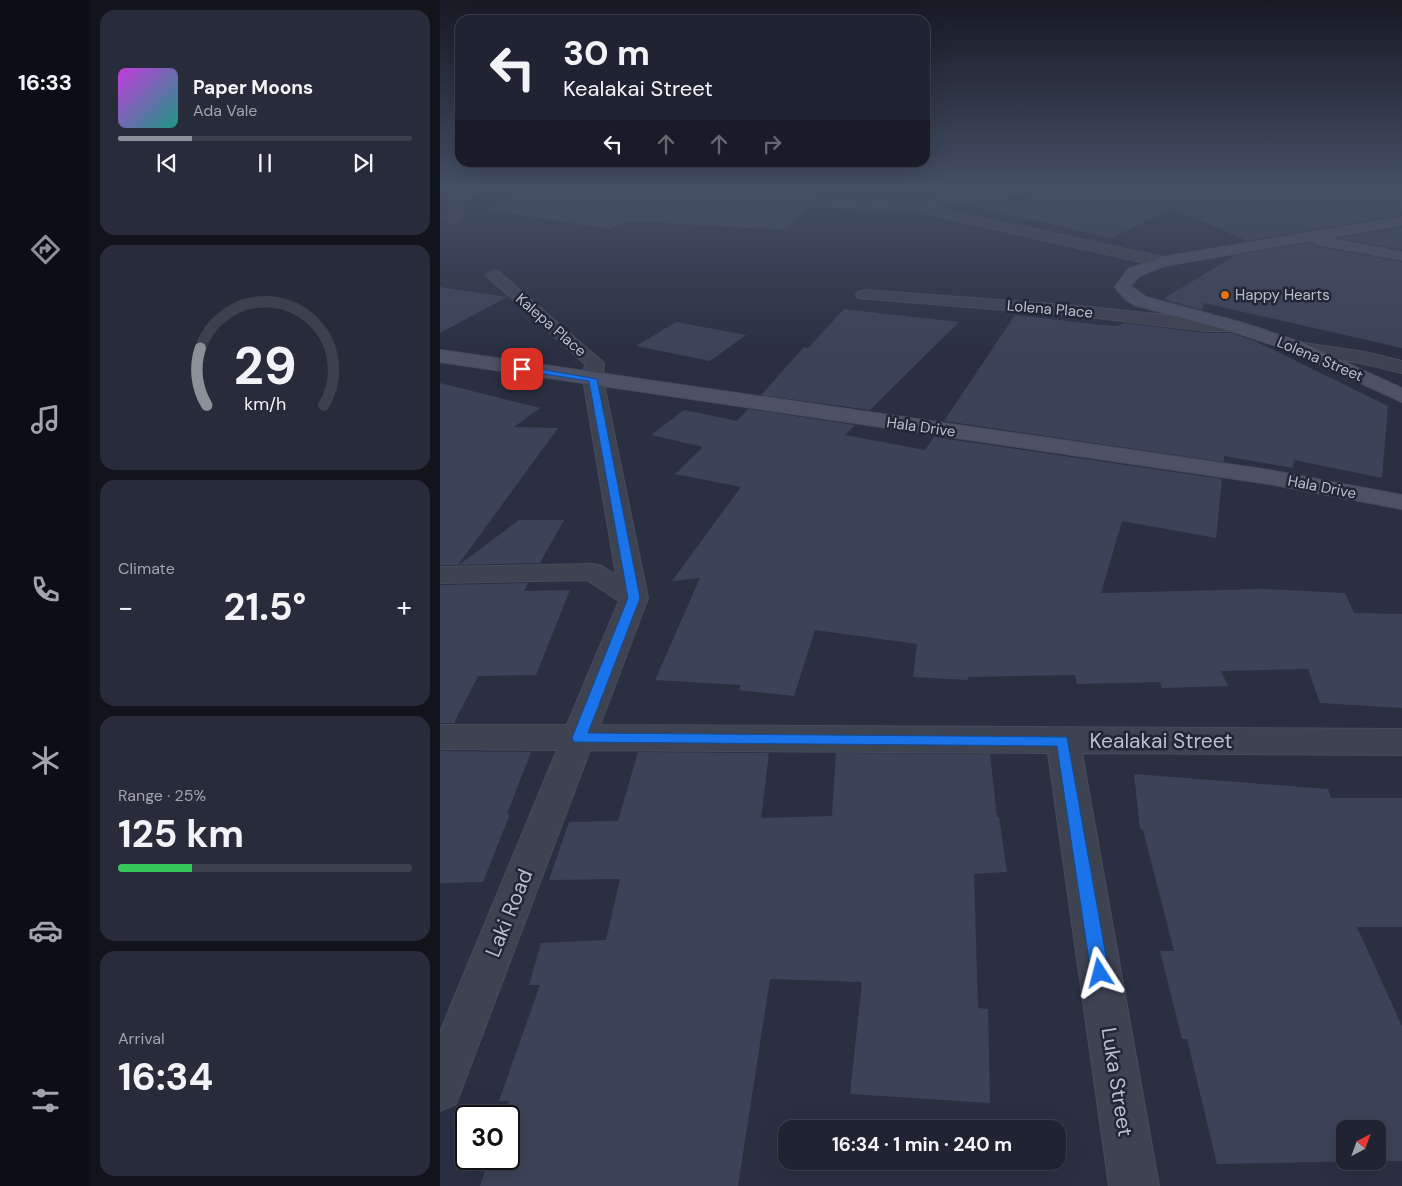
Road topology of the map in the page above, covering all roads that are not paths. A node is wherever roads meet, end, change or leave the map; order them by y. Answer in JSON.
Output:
{"nodes":[{"id":1,"x":1065,"y":240,"type":"edge"},
{"id":2,"x":1291,"y":240,"type":"edge"},
{"id":3,"x":1318,"y":240,"type":"edge"},
{"id":4,"x":1402,"y":256,"type":"edge"},
{"id":5,"x":1163,"y":262,"type":"junction"},
{"id":6,"x":494,"y":276,"type":"dead end"},
{"id":7,"x":864,"y":296,"type":"dead end"},
{"id":8,"x":1236,"y":326,"type":"junction"},
{"id":9,"x":1296,"y":347,"type":"junction"},
{"id":10,"x":440,"y":356,"type":"edge"},
{"id":11,"x":1402,"y":367,"type":"edge"},
{"id":12,"x":593,"y":379,"type":"junction"},
{"id":13,"x":1402,"y":396,"type":"edge"},
{"id":14,"x":1402,"y":502,"type":"edge"},
{"id":15,"x":440,"y":575,"type":"edge"},
{"id":16,"x":634,"y":598,"type":"junction"},
{"id":17,"x":440,"y":737,"type":"edge"},
{"id":18,"x":579,"y":738,"type":"junction"},
{"id":19,"x":1063,"y":741,"type":"junction"},
{"id":20,"x":1402,"y":742,"type":"edge"},
{"id":21,"x":440,"y":1088,"type":"edge"},
{"id":22,"x":1134,"y":1186,"type":"edge"}],
"edges":[{"from":1,"to":5,"type":"street"},
{"from":2,"to":5,"type":"street"},
{"from":3,"to":4,"type":"street"},
{"from":5,"to":8,"type":"street","name":"Lolena Street"},
{"from":6,"to":12,"type":"street","name":"Kalepa Place"},
{"from":7,"to":8,"type":"street","name":"Lolena Place"},
{"from":8,"to":9,"type":"street","name":"Lolena Street"},
{"from":9,"to":11,"type":"street"},
{"from":9,"to":13,"type":"street","name":"Lolena Street"},
{"from":10,"to":12,"type":"street","name":"Hala Drive"},
{"from":12,"to":14,"type":"street","name":"Hala Drive"},
{"from":12,"to":16,"type":"street"},
{"from":15,"to":16,"type":"street"},
{"from":16,"to":18,"type":"street","name":"Laki Road"},
{"from":17,"to":18,"type":"street","name":"Kealakai Street"},
{"from":18,"to":19,"type":"street","name":"Kealakai Street"},
{"from":18,"to":21,"type":"street","name":"Laki Road"},
{"from":19,"to":20,"type":"street","name":"Kealakai Street"},
{"from":19,"to":22,"type":"street","name":"Luka Street"}]}
